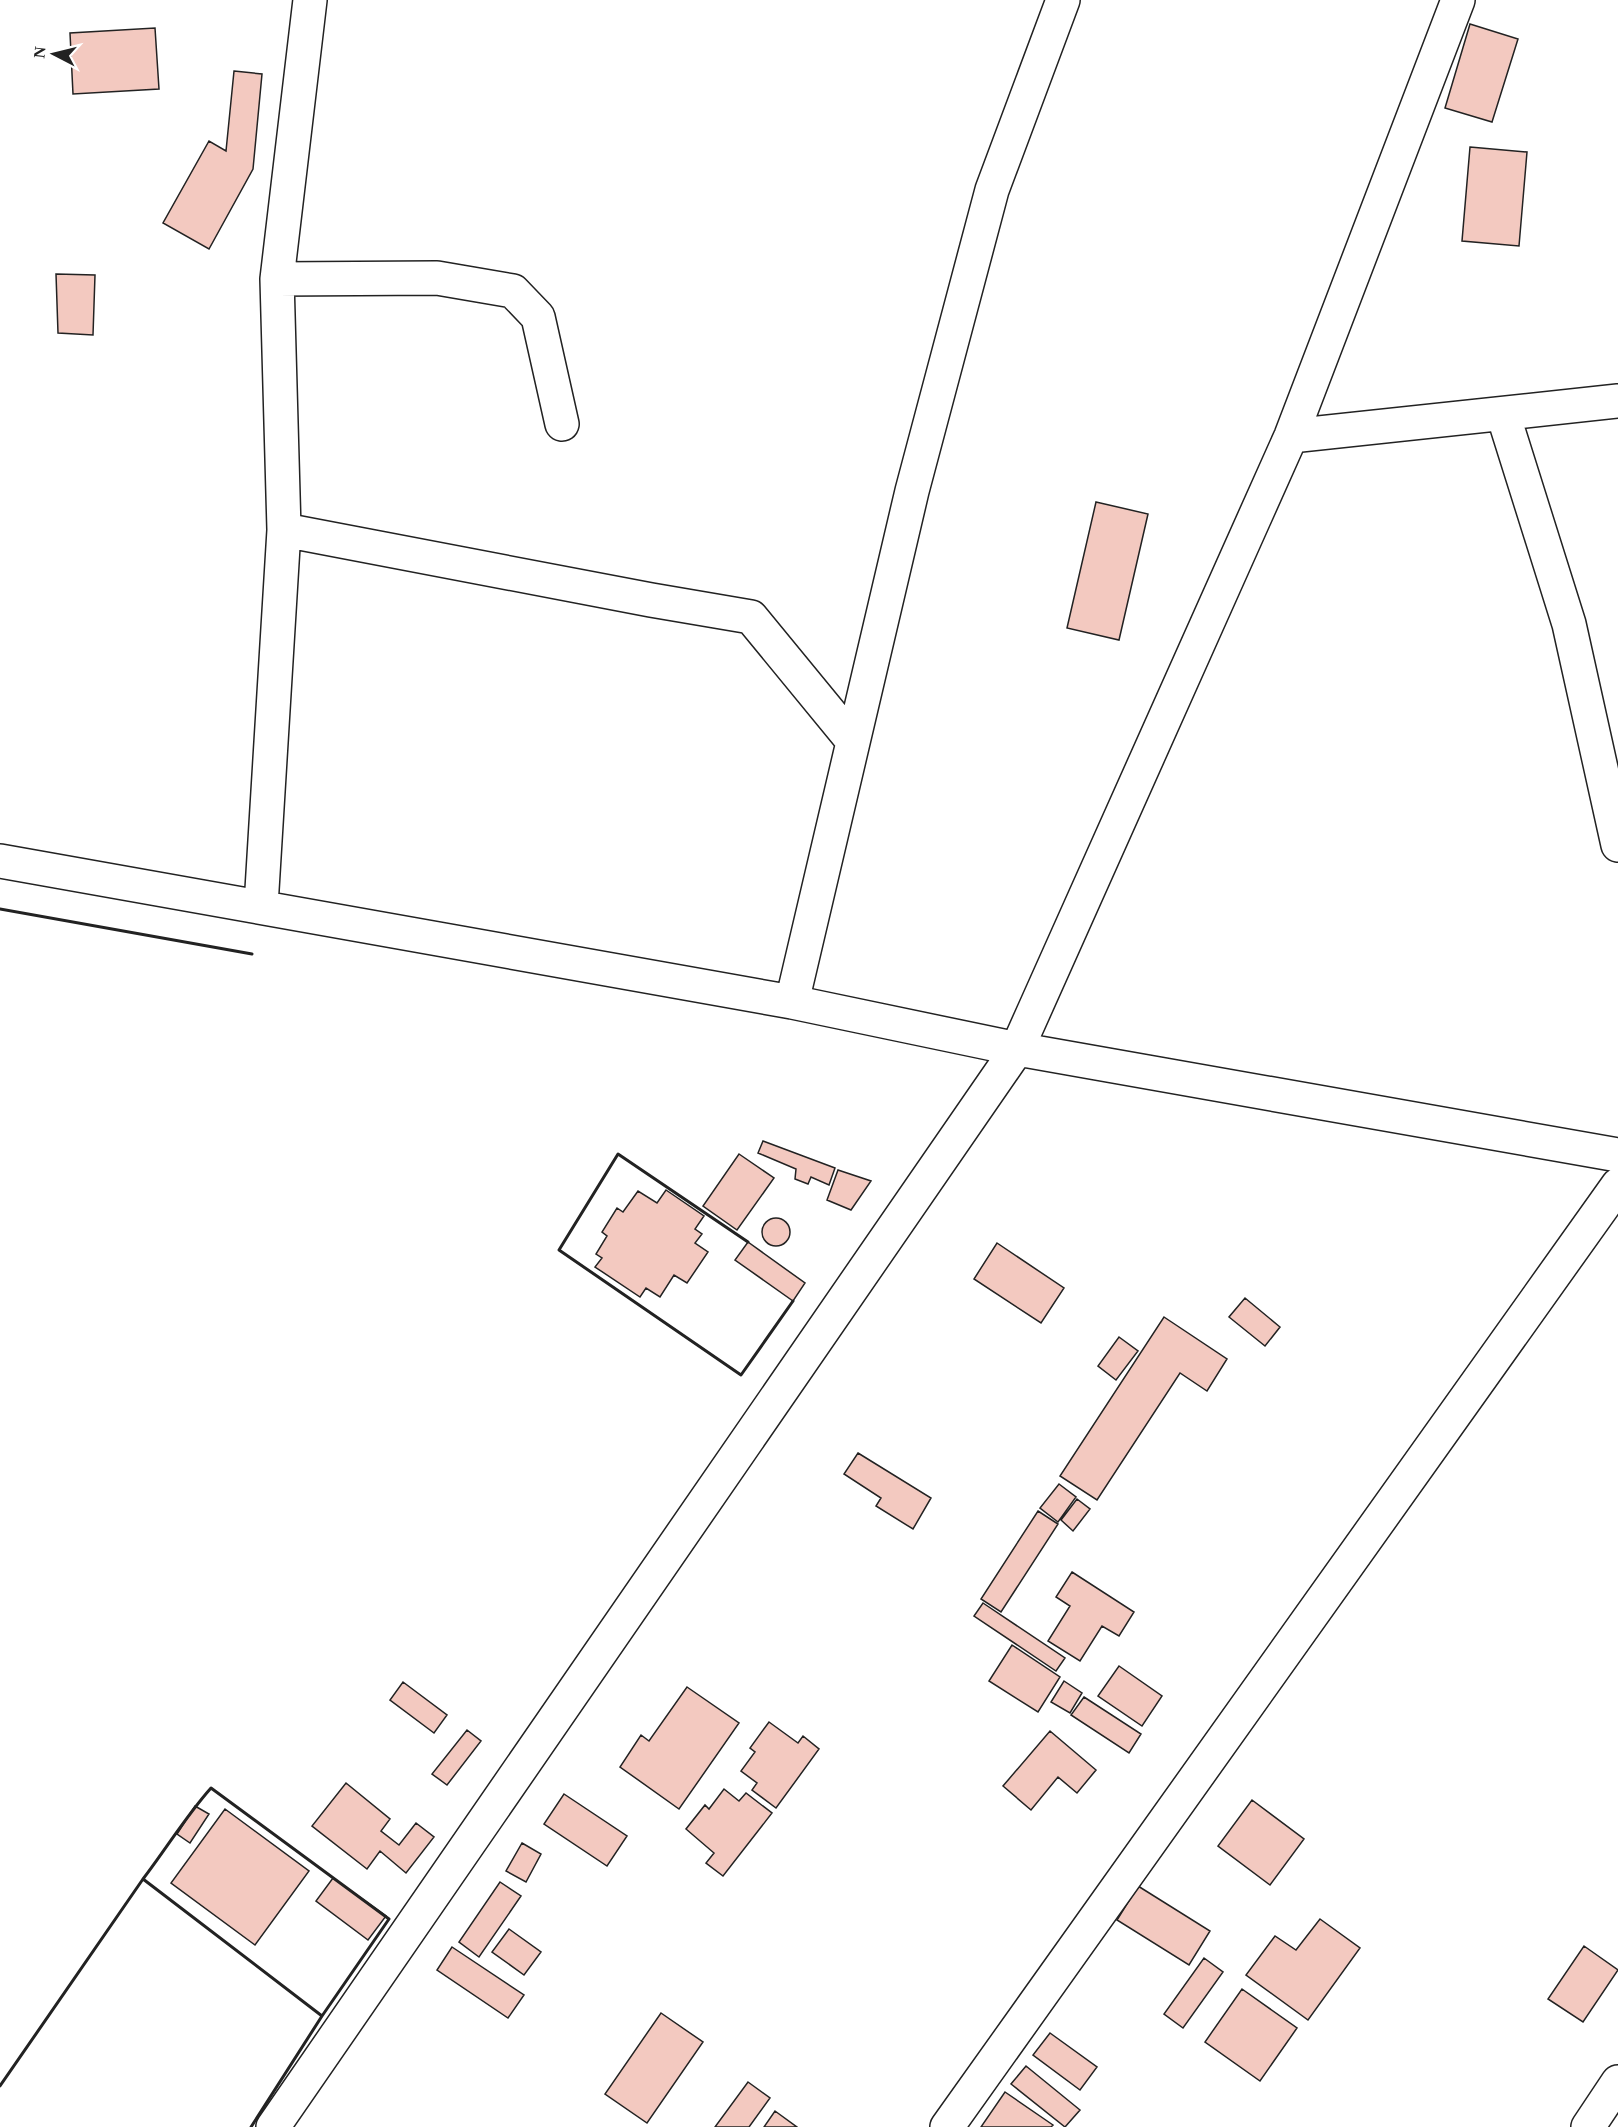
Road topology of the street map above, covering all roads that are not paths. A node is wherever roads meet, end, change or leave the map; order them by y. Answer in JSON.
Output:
{"nodes":[{"id":1,"x":310,"y":0,"type":"edge"},
{"id":2,"x":1063,"y":0,"type":"edge"},
{"id":3,"x":1458,"y":0,"type":"edge"},
{"id":4,"x":278,"y":279,"type":"junction"},
{"id":5,"x":1618,"y":401,"type":"edge"},
{"id":6,"x":1503,"y":414,"type":"junction"},
{"id":7,"x":562,"y":424,"type":"dead end"},
{"id":8,"x":1291,"y":436,"type":"junction"},
{"id":9,"x":284,"y":530,"type":"junction"},
{"id":10,"x":852,"y":740,"type":"junction"},
{"id":11,"x":1618,"y":845,"type":"edge"},
{"id":12,"x":0,"y":861,"type":"edge"},
{"id":13,"x":261,"y":906,"type":"junction"},
{"id":14,"x":792,"y":1002,"type":"junction"},
{"id":15,"x":1017,"y":1049,"type":"junction"},
{"id":16,"x":1618,"y":1155,"type":"edge"},
{"id":17,"x":1618,"y":1185,"type":"edge"},
{"id":18,"x":1618,"y":2082,"type":"edge"},
{"id":19,"x":273,"y":2127,"type":"edge"},
{"id":20,"x":947,"y":2127,"type":"edge"},
{"id":21,"x":1587,"y":2127,"type":"edge"}],
"edges":[{"from":1,"to":4,"type":"street"},
{"from":2,"to":10,"type":"street"},
{"from":3,"to":8,"type":"street"},
{"from":4,"to":7,"type":"street"},
{"from":4,"to":9,"type":"street"},
{"from":5,"to":6,"type":"street"},
{"from":6,"to":8,"type":"street"},
{"from":6,"to":11,"type":"street"},
{"from":8,"to":15,"type":"street"},
{"from":9,"to":10,"type":"street"},
{"from":9,"to":13,"type":"street"},
{"from":10,"to":14,"type":"street"},
{"from":12,"to":13,"type":"street"},
{"from":13,"to":14,"type":"street"},
{"from":14,"to":15,"type":"street"},
{"from":15,"to":16,"type":"street"},
{"from":15,"to":19,"type":"street"},
{"from":17,"to":20,"type":"street"},
{"from":18,"to":21,"type":"street"}]}
